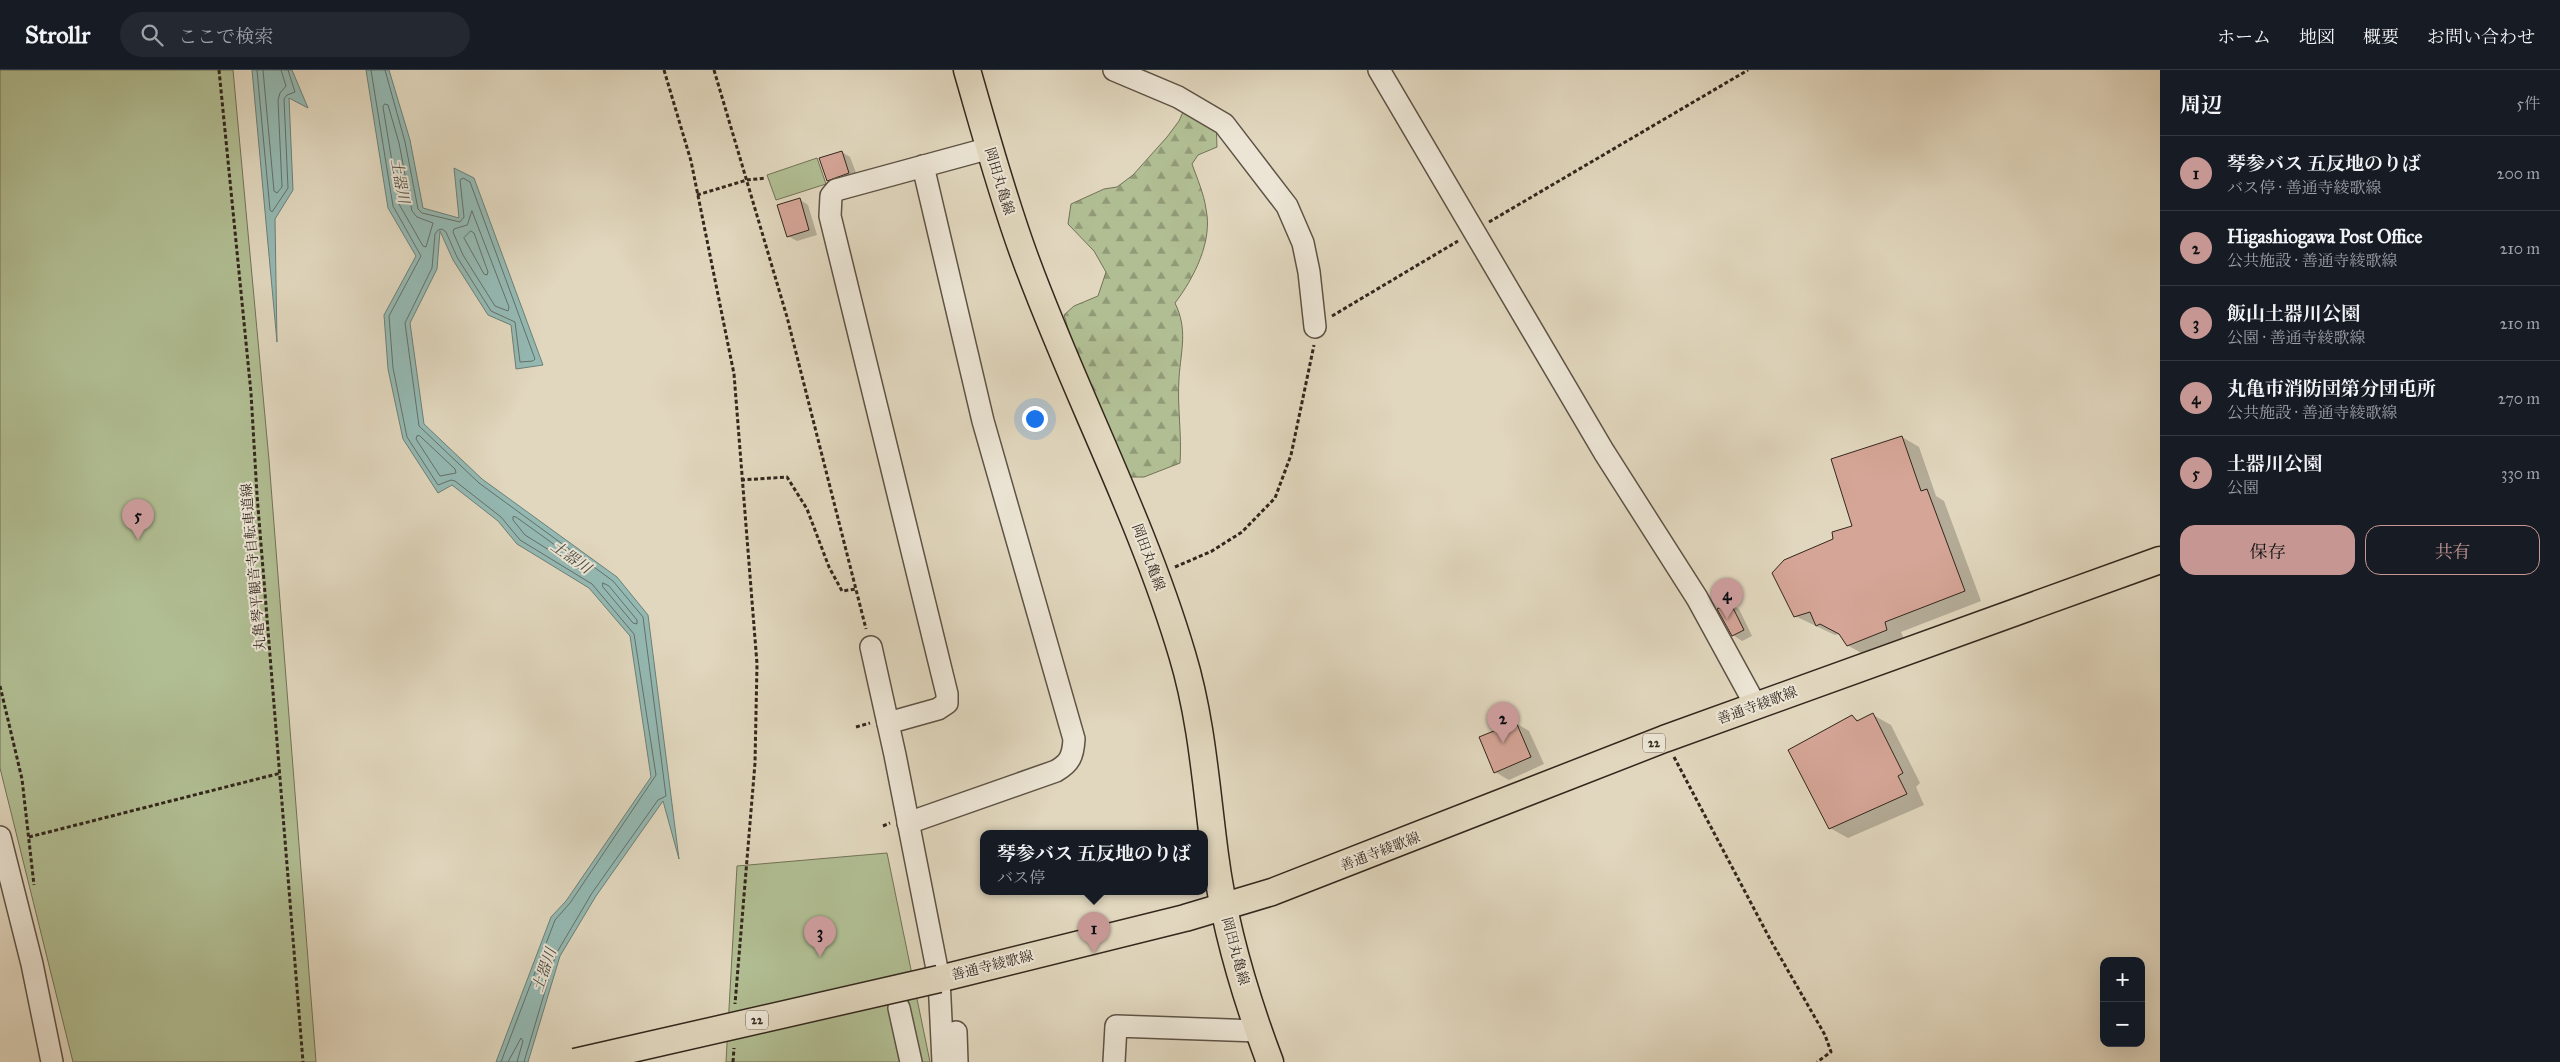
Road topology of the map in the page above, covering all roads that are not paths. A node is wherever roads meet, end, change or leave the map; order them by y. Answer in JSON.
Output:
{"nodes":[{"id":1,"x":967,"y":70,"type":"edge"},
{"id":2,"x":1114,"y":70,"type":"edge"},
{"id":3,"x":1379,"y":70,"type":"edge"},
{"id":4,"x":990,"y":148,"type":"junction"},
{"id":5,"x":923,"y":166,"type":"junction"},
{"id":6,"x":1315,"y":327,"type":"road end"},
{"id":7,"x":2160,"y":560,"type":"edge"},
{"id":8,"x":871,"y":647,"type":"road end"},
{"id":9,"x":1756,"y":706,"type":"junction"},
{"id":10,"x":888,"y":723,"type":"junction"},
{"id":11,"x":908,"y":824,"type":"junction"},
{"id":12,"x":0,"y":837,"type":"edge"},
{"id":13,"x":1223,"y":905,"type":"junction"},
{"id":14,"x":939,"y":979,"type":"junction"},
{"id":15,"x":899,"y":1008,"type":"dead end"},
{"id":16,"x":1258,"y":1031,"type":"junction"},
{"id":17,"x":956,"y":1032,"type":"dead end"},
{"id":18,"x":52,"y":1062,"type":"edge"},
{"id":19,"x":575,"y":1062,"type":"edge"},
{"id":20,"x":911,"y":1062,"type":"edge"},
{"id":21,"x":942,"y":1062,"type":"edge"},
{"id":22,"x":957,"y":1062,"type":"edge"},
{"id":23,"x":1114,"y":1062,"type":"edge"},
{"id":24,"x":1270,"y":1062,"type":"edge"}],
"edges":[{"from":1,"to":4,"type":"main road","name":"岡田丸亀線"},
{"from":2,"to":6,"type":"street"},
{"from":3,"to":9,"type":"street"},
{"from":4,"to":5,"type":"street"},
{"from":4,"to":13,"type":"main road","name":"岡田丸亀線"},
{"from":5,"to":10,"type":"street"},
{"from":5,"to":11,"type":"street"},
{"from":7,"to":9,"type":"main road","name":"善通寺綾歌線","number":"22"},
{"from":8,"to":10,"type":"street"},
{"from":9,"to":13,"type":"main road","name":"善通寺綾歌線","number":"22"},
{"from":10,"to":11,"type":"street"},
{"from":11,"to":14,"type":"street"},
{"from":12,"to":18,"type":"street"},
{"from":13,"to":14,"type":"main road","name":"善通寺綾歌線","number":"22"},
{"from":13,"to":16,"type":"main road","name":"岡田丸亀線"},
{"from":14,"to":19,"type":"main road","name":"善通寺綾歌線","number":"22","bridge":true},
{"from":14,"to":21,"type":"street"},
{"from":15,"to":20,"type":"street"},
{"from":16,"to":23,"type":"street"},
{"from":16,"to":24,"type":"main road","name":"岡田丸亀線"},
{"from":17,"to":22,"type":"street"}]}
